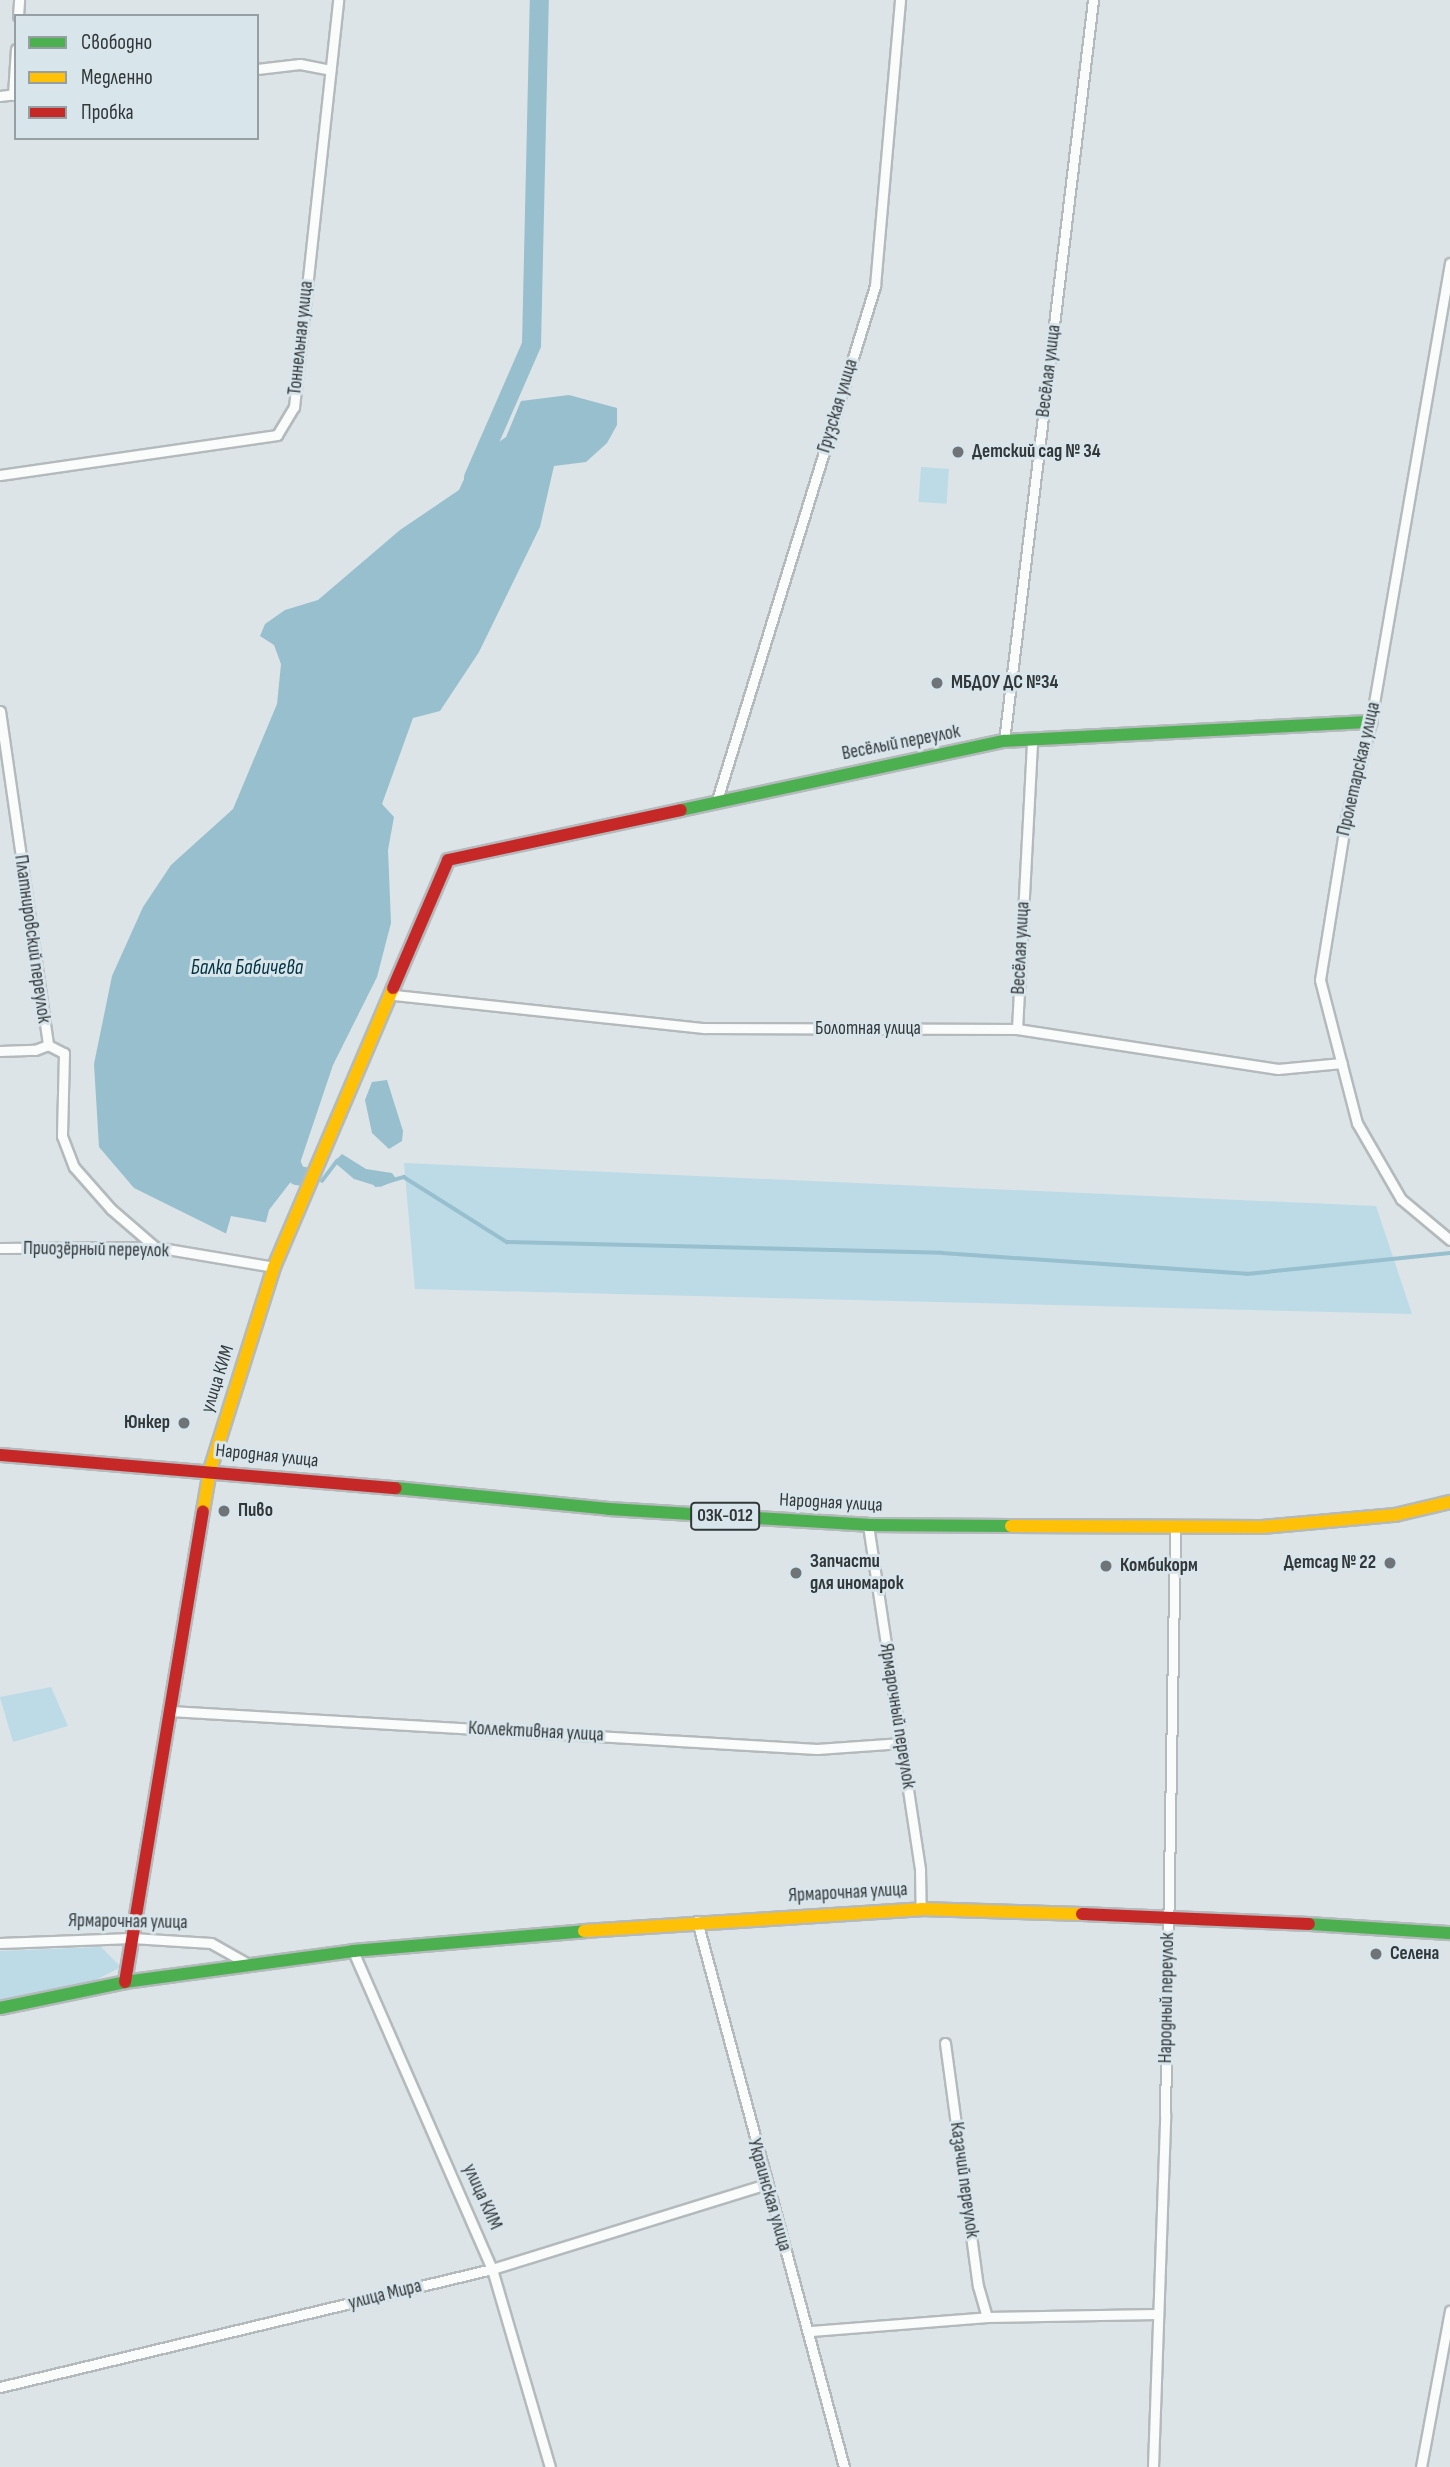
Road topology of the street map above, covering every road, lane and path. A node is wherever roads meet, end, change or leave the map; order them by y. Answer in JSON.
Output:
{"nodes":[{"id":1,"x":338,"y":0,"type":"edge"},
{"id":2,"x":900,"y":0,"type":"edge"},
{"id":3,"x":1093,"y":0,"type":"edge"},
{"id":4,"x":259,"y":69,"type":"edge"},
{"id":5,"x":330,"y":70,"type":"junction"},
{"id":6,"x":14,"y":95,"type":"edge"},
{"id":7,"x":0,"y":96,"type":"edge"},
{"id":8,"x":1450,"y":263,"type":"edge"},
{"id":9,"x":0,"y":475,"type":"edge"},
{"id":10,"x":0,"y":711,"type":"edge"},
{"id":11,"x":1370,"y":722,"type":"junction"},
{"id":12,"x":1032,"y":740,"type":"junction"},
{"id":13,"x":1004,"y":741,"type":"junction"},
{"id":14,"x":717,"y":800,"type":"junction"},
{"id":15,"x":448,"y":860,"type":"joint"},
{"id":16,"x":394,"y":995,"type":"junction"},
{"id":17,"x":1017,"y":1030,"type":"junction"},
{"id":18,"x":47,"y":1045,"type":"junction"},
{"id":19,"x":0,"y":1051,"type":"edge"},
{"id":20,"x":1342,"y":1063,"type":"junction"},
{"id":21,"x":1450,"y":1240,"type":"edge"},
{"id":22,"x":155,"y":1247,"type":"junction"},
{"id":23,"x":0,"y":1248,"type":"edge"},
{"id":24,"x":274,"y":1267,"type":"junction"},
{"id":25,"x":0,"y":1455,"type":"edge"},
{"id":26,"x":210,"y":1470,"type":"junction"},
{"id":27,"x":1450,"y":1502,"type":"edge"},
{"id":28,"x":868,"y":1525,"type":"junction"},
{"id":29,"x":1175,"y":1529,"type":"junction"},
{"id":30,"x":170,"y":1711,"type":"junction"},
{"id":31,"x":902,"y":1742,"type":"junction"},
{"id":32,"x":921,"y":1909,"type":"junction"},
{"id":33,"x":1168,"y":1916,"type":"junction"},
{"id":34,"x":697,"y":1921,"type":"junction"},
{"id":35,"x":1450,"y":1933,"type":"edge"},
{"id":36,"x":132,"y":1938,"type":"junction"},
{"id":37,"x":0,"y":1943,"type":"edge"},
{"id":38,"x":353,"y":1951,"type":"junction"},
{"id":39,"x":250,"y":1965,"type":"junction"},
{"id":40,"x":125,"y":1982,"type":"junction"},
{"id":41,"x":0,"y":2008,"type":"edge"},
{"id":42,"x":945,"y":2043,"type":"dead end"},
{"id":43,"x":764,"y":2185,"type":"junction"},
{"id":44,"x":492,"y":2269,"type":"junction"},
{"id":45,"x":1450,"y":2311,"type":"edge"},
{"id":46,"x":1157,"y":2314,"type":"junction"},
{"id":47,"x":987,"y":2317,"type":"junction"},
{"id":48,"x":811,"y":2332,"type":"junction"},
{"id":49,"x":0,"y":2387,"type":"edge"},
{"id":50,"x":550,"y":2467,"type":"edge"},
{"id":51,"x":844,"y":2467,"type":"edge"},
{"id":52,"x":1153,"y":2467,"type":"edge"},
{"id":53,"x":1420,"y":2467,"type":"edge"}],
"edges":[{"from":1,"to":5,"type":"street","name":"Тоннельная улица"},
{"from":2,"to":14,"type":"street","name":"Грузская улица"},
{"from":3,"to":13,"type":"street","name":"Весёлая улица"},
{"from":4,"to":5,"type":"street"},
{"from":5,"to":9,"type":"street","name":"Тоннельная улица"},
{"from":6,"to":7,"type":"street"},
{"from":8,"to":11,"type":"street","name":"Пролетарская улица"},
{"from":10,"to":18,"type":"street","name":"Платнировский переулок"},
{"from":11,"to":12,"type":"street","name":"Весёлый переулок"},
{"from":11,"to":20,"type":"street","name":"Пролетарская улица"},
{"from":12,"to":13,"type":"street","name":"Весёлый переулок"},
{"from":12,"to":17,"type":"street","name":"Весёлая улица"},
{"from":13,"to":14,"type":"street","name":"Весёлый переулок"},
{"from":14,"to":15,"type":"street","name":"Весёлый переулок"},
{"from":15,"to":16,"type":"street","name":"улица КИМ"},
{"from":16,"to":17,"type":"street","name":"Болотная улица"},
{"from":16,"to":24,"type":"street","name":"улица КИМ"},
{"from":17,"to":20,"type":"street","name":"Болотная улица"},
{"from":18,"to":19,"type":"street"},
{"from":18,"to":22,"type":"street","name":"Платнировский переулок"},
{"from":20,"to":21,"type":"street","name":"Пролетарская улица"},
{"from":22,"to":23,"type":"street","name":"Приозёрный переулок"},
{"from":22,"to":24,"type":"street","name":"Приозёрный переулок"},
{"from":24,"to":26,"type":"street","name":"улица КИМ"},
{"from":25,"to":26,"type":"street","name":"Народная улица","number":"03К-012"},
{"from":26,"to":28,"type":"street","name":"Народная улица","number":"03К-012"},
{"from":26,"to":30,"type":"street","name":"улица КИМ"},
{"from":27,"to":29,"type":"street","name":"Народная улица","number":"03К-012"},
{"from":28,"to":29,"type":"street","name":"Народная улица","number":"03К-012"},
{"from":28,"to":31,"type":"street","name":"Ярмарочный переулок"},
{"from":29,"to":33,"type":"street","name":"Народный переулок"},
{"from":30,"to":31,"type":"street","name":"Коллективная улица"},
{"from":30,"to":36,"type":"street","name":"улица КИМ"},
{"from":31,"to":32,"type":"street","name":"Ярмарочный переулок"},
{"from":32,"to":33,"type":"street","name":"Ярмарочная улица"},
{"from":32,"to":34,"type":"street","name":"Ярмарочная улица"},
{"from":33,"to":35,"type":"street","name":"Ярмарочная улица"},
{"from":33,"to":46,"type":"street","name":"Народный переулок"},
{"from":34,"to":38,"type":"street","name":"Ярмарочная улица"},
{"from":34,"to":43,"type":"street","name":"Украинская улица"},
{"from":36,"to":37,"type":"street","name":"Ярмарочная улица"},
{"from":36,"to":39,"type":"street","name":"Ярмарочная улица"},
{"from":36,"to":40,"type":"street","name":"улица КИМ"},
{"from":38,"to":39,"type":"street","name":"Ярмарочная улица"},
{"from":38,"to":44,"type":"street","name":"улица КИМ"},
{"from":39,"to":40,"type":"street","name":"Ярмарочная улица"},
{"from":40,"to":41,"type":"street","name":"Ярмарочная улица"},
{"from":42,"to":47,"type":"street","name":"Казачий переулок"},
{"from":43,"to":44,"type":"street","name":"улица Мира"},
{"from":43,"to":48,"type":"street","name":"Украинская улица"},
{"from":44,"to":49,"type":"street","name":"улица Мира"},
{"from":44,"to":50,"type":"street","name":"улица КИМ"},
{"from":45,"to":53,"type":"street"},
{"from":46,"to":47,"type":"street"},
{"from":46,"to":52,"type":"street","name":"Народный переулок"},
{"from":47,"to":48,"type":"street"},
{"from":48,"to":51,"type":"street","name":"Украинская улица"}]}
